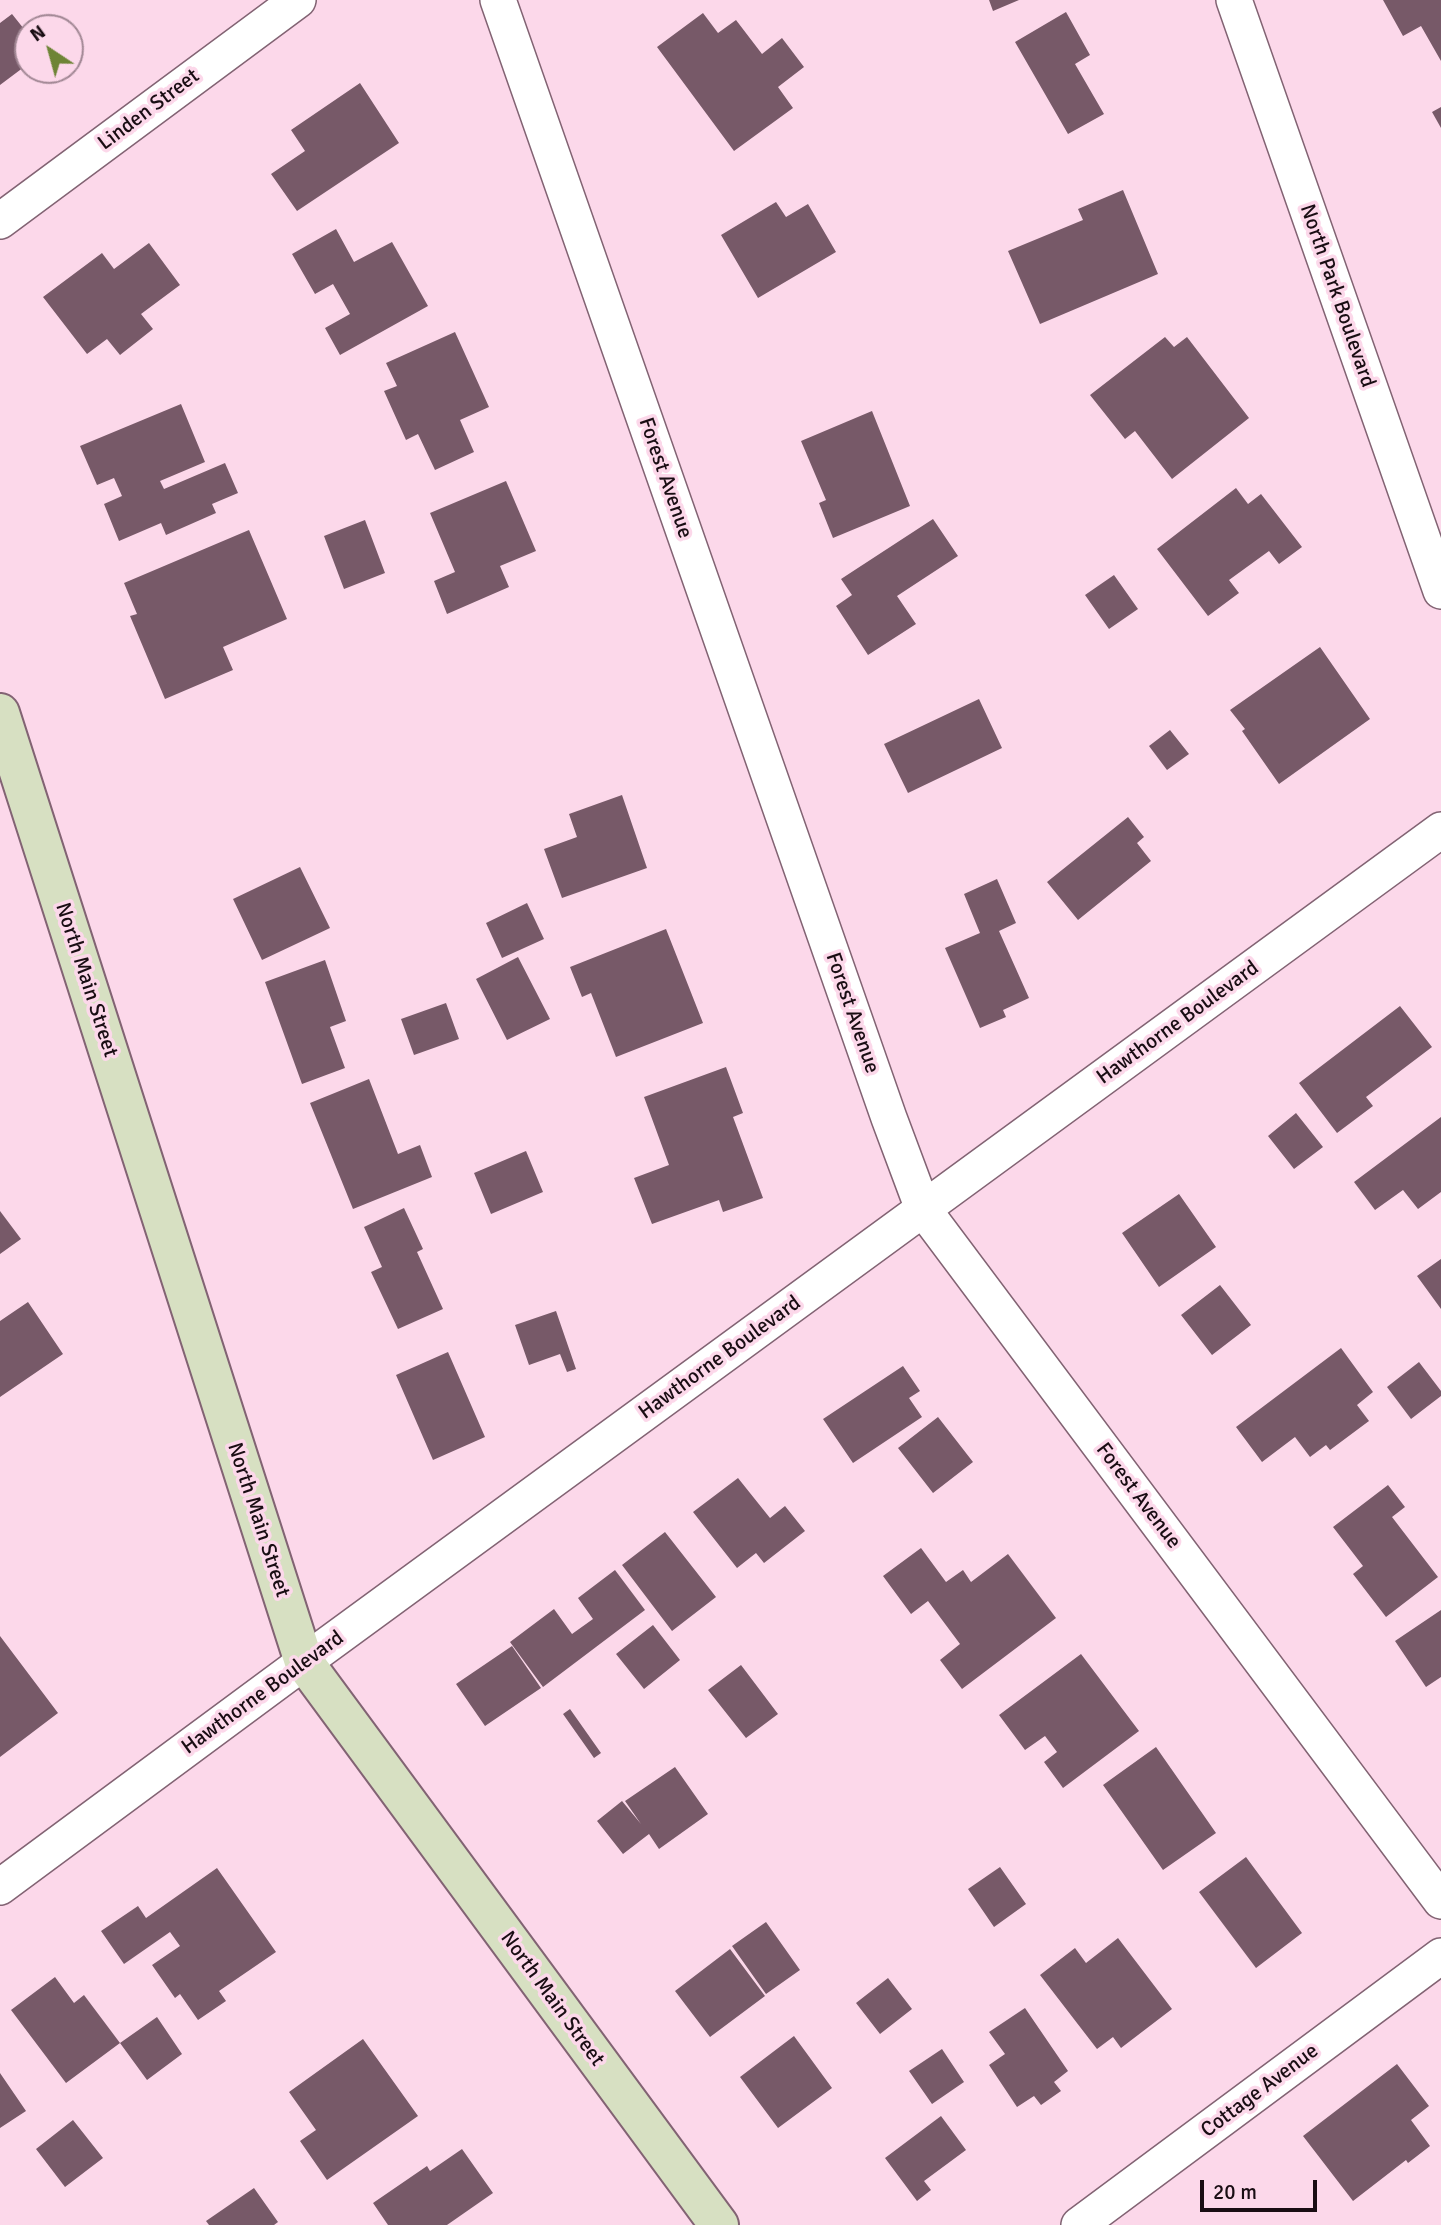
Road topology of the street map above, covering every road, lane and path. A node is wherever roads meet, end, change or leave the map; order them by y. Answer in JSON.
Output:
{"nodes":[{"id":1,"x":298,"y":0,"type":"edge"},
{"id":2,"x":498,"y":0,"type":"edge"},
{"id":3,"x":1234,"y":0,"type":"edge"},
{"id":4,"x":0,"y":221,"type":"edge"},
{"id":5,"x":1441,"y":591,"type":"edge"},
{"id":6,"x":0,"y":713,"type":"edge"},
{"id":7,"x":1435,"y":847,"type":"edge"},
{"id":8,"x":923,"y":1209,"type":"junction"},
{"id":9,"x":304,"y":1662,"type":"junction"},
{"id":10,"x":0,"y":1887,"type":"edge"},
{"id":11,"x":1441,"y":1901,"type":"edge"},
{"id":12,"x":1441,"y":1956,"type":"edge"},
{"id":13,"x":719,"y":2225,"type":"edge"},
{"id":14,"x":1079,"y":2225,"type":"edge"}],
"edges":[{"from":1,"to":4,"type":"street","name":"Linden Street"},
{"from":2,"to":8,"type":"street","name":"Forest Avenue"},
{"from":3,"to":5,"type":"street","name":"North Park Boulevard"},
{"from":6,"to":9,"type":"street","name":"North Main Street"},
{"from":7,"to":8,"type":"street","name":"Hawthorne Boulevard"},
{"from":8,"to":9,"type":"street","name":"Hawthorne Boulevard"},
{"from":8,"to":11,"type":"street","name":"Forest Avenue"},
{"from":9,"to":10,"type":"street","name":"Hawthorne Boulevard"},
{"from":9,"to":13,"type":"street","name":"North Main Street"},
{"from":12,"to":14,"type":"street","name":"Cottage Avenue"}]}
